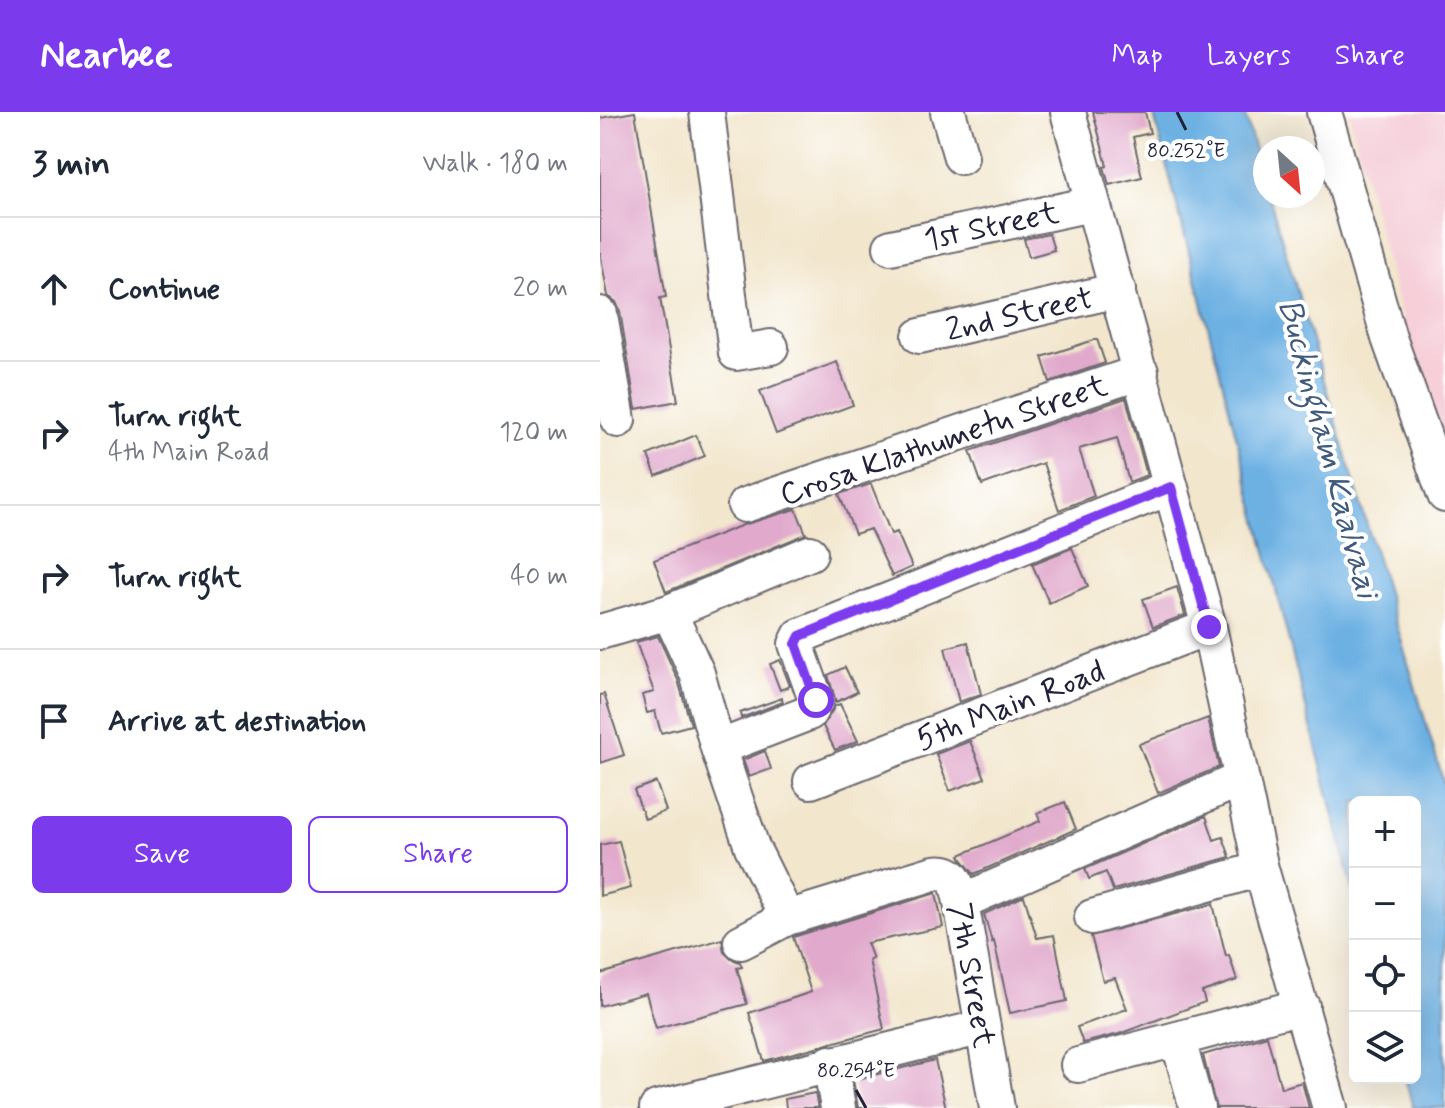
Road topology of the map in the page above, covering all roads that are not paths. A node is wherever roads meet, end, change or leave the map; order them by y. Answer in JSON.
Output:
{"nodes":[{"id":1,"x":707,"y":112,"type":"edge"},
{"id":2,"x":948,"y":112,"type":"edge"},
{"id":3,"x":1068,"y":112,"type":"edge"},
{"id":4,"x":1324,"y":112,"type":"edge"},
{"id":5,"x":961,"y":157,"type":"dead end"},
{"id":6,"x":1092,"y":204,"type":"junction"},
{"id":7,"x":891,"y":247,"type":"dead end"},
{"id":8,"x":1118,"y":290,"type":"junction"},
{"id":9,"x":600,"y":314,"type":"edge"},
{"id":10,"x":920,"y":336,"type":"dead end"},
{"id":11,"x":771,"y":347,"type":"dead end"},
{"id":12,"x":1141,"y":372,"type":"junction"},
{"id":13,"x":618,"y":420,"type":"dead end"},
{"id":14,"x":1171,"y":487,"type":"junction"},
{"id":15,"x":1445,"y":495,"type":"edge"},
{"id":16,"x":745,"y":505,"type":"dead end"},
{"id":17,"x":810,"y":553,"type":"dead end"},
{"id":18,"x":669,"y":612,"type":"junction"},
{"id":19,"x":1209,"y":627,"type":"junction"},
{"id":20,"x":600,"y":632,"type":"edge"},
{"id":21,"x":718,"y":748,"type":"junction"},
{"id":22,"x":1241,"y":779,"type":"junction"},
{"id":23,"x":811,"y":781,"type":"dead end"},
{"id":24,"x":1261,"y":869,"type":"junction"},
{"id":25,"x":961,"y":902,"type":"junction"},
{"id":26,"x":1092,"y":917,"type":"dead end"},
{"id":27,"x":787,"y":918,"type":"junction"},
{"id":28,"x":741,"y":942,"type":"dead end"},
{"id":29,"x":1302,"y":1006,"type":"junction"},
{"id":30,"x":983,"y":1027,"type":"junction"},
{"id":31,"x":1178,"y":1040,"type":"junction"},
{"id":32,"x":830,"y":1063,"type":"junction"},
{"id":33,"x":1078,"y":1065,"type":"dead end"},
{"id":34,"x":667,"y":1107,"type":"edge"},
{"id":35,"x":838,"y":1108,"type":"edge"},
{"id":36,"x":997,"y":1108,"type":"edge"},
{"id":37,"x":1197,"y":1108,"type":"edge"},
{"id":38,"x":1330,"y":1108,"type":"edge"}],
"edges":[{"from":1,"to":11,"type":"street"},
{"from":2,"to":5,"type":"street"},
{"from":3,"to":6,"type":"street"},
{"from":4,"to":15,"type":"street"},
{"from":6,"to":7,"type":"street","name":"1st Street"},
{"from":6,"to":8,"type":"street"},
{"from":8,"to":10,"type":"street","name":"2nd Street"},
{"from":8,"to":12,"type":"street"},
{"from":9,"to":13,"type":"street"},
{"from":12,"to":14,"type":"street"},
{"from":12,"to":16,"type":"street","name":"Crosa Klathumetu Street"},
{"from":14,"to":19,"type":"street"},
{"from":14,"to":21,"type":"street"},
{"from":17,"to":18,"type":"street"},
{"from":18,"to":20,"type":"street"},
{"from":18,"to":21,"type":"street"},
{"from":19,"to":22,"type":"street"},
{"from":19,"to":23,"type":"street","name":"5th Main Road"},
{"from":21,"to":27,"type":"street"},
{"from":22,"to":24,"type":"street"},
{"from":22,"to":25,"type":"street"},
{"from":24,"to":26,"type":"street"},
{"from":24,"to":29,"type":"street"},
{"from":25,"to":27,"type":"street","name":"7th Street"},
{"from":25,"to":30,"type":"street","name":"7th Street"},
{"from":27,"to":28,"type":"street","name":"7th Street"},
{"from":29,"to":31,"type":"street"},
{"from":29,"to":38,"type":"street"},
{"from":30,"to":32,"type":"street"},
{"from":30,"to":36,"type":"street","name":"7th Street"},
{"from":31,"to":33,"type":"street"},
{"from":31,"to":37,"type":"street"},
{"from":32,"to":34,"type":"street"},
{"from":32,"to":35,"type":"street"}]}
